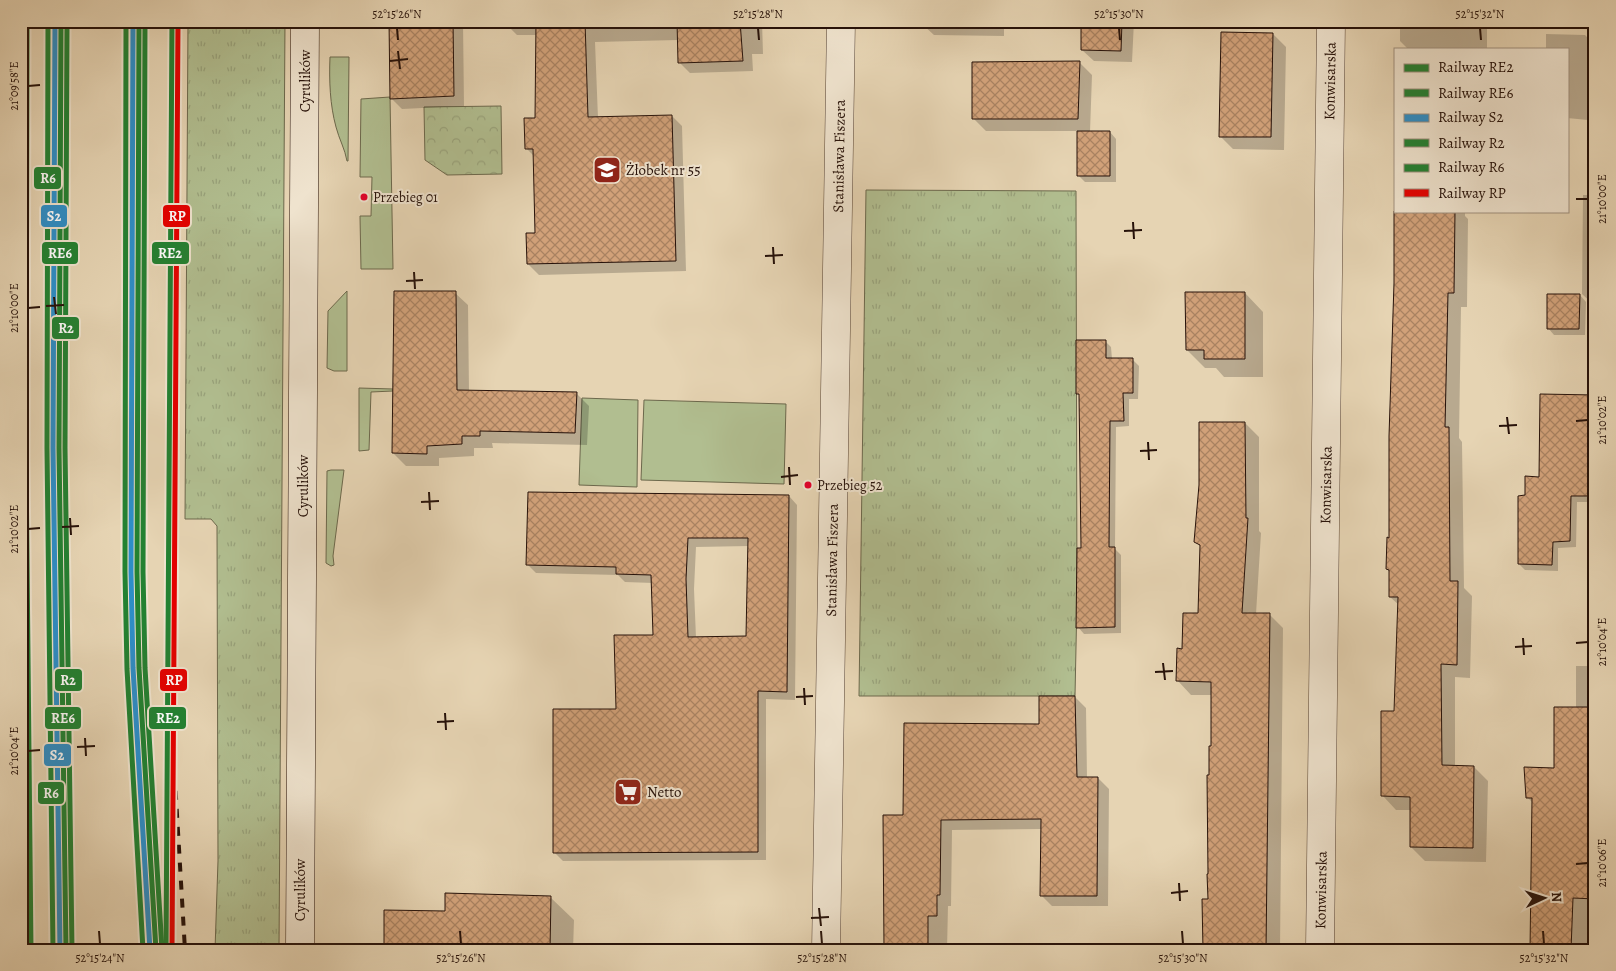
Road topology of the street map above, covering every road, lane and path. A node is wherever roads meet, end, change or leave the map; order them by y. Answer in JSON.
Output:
{"nodes":[{"id":1,"x":305,"y":21,"type":"edge"},
{"id":2,"x":841,"y":21,"type":"edge"},
{"id":3,"x":1331,"y":21,"type":"edge"},
{"id":4,"x":300,"y":950,"type":"edge"},
{"id":5,"x":826,"y":950,"type":"edge"},
{"id":6,"x":1320,"y":950,"type":"edge"}],
"edges":[{"from":1,"to":4,"type":"street","name":"Cyrulików"},
{"from":2,"to":5,"type":"street","name":"Stanisława Fiszera"},
{"from":3,"to":6,"type":"street","name":"Konwisarska"}]}
